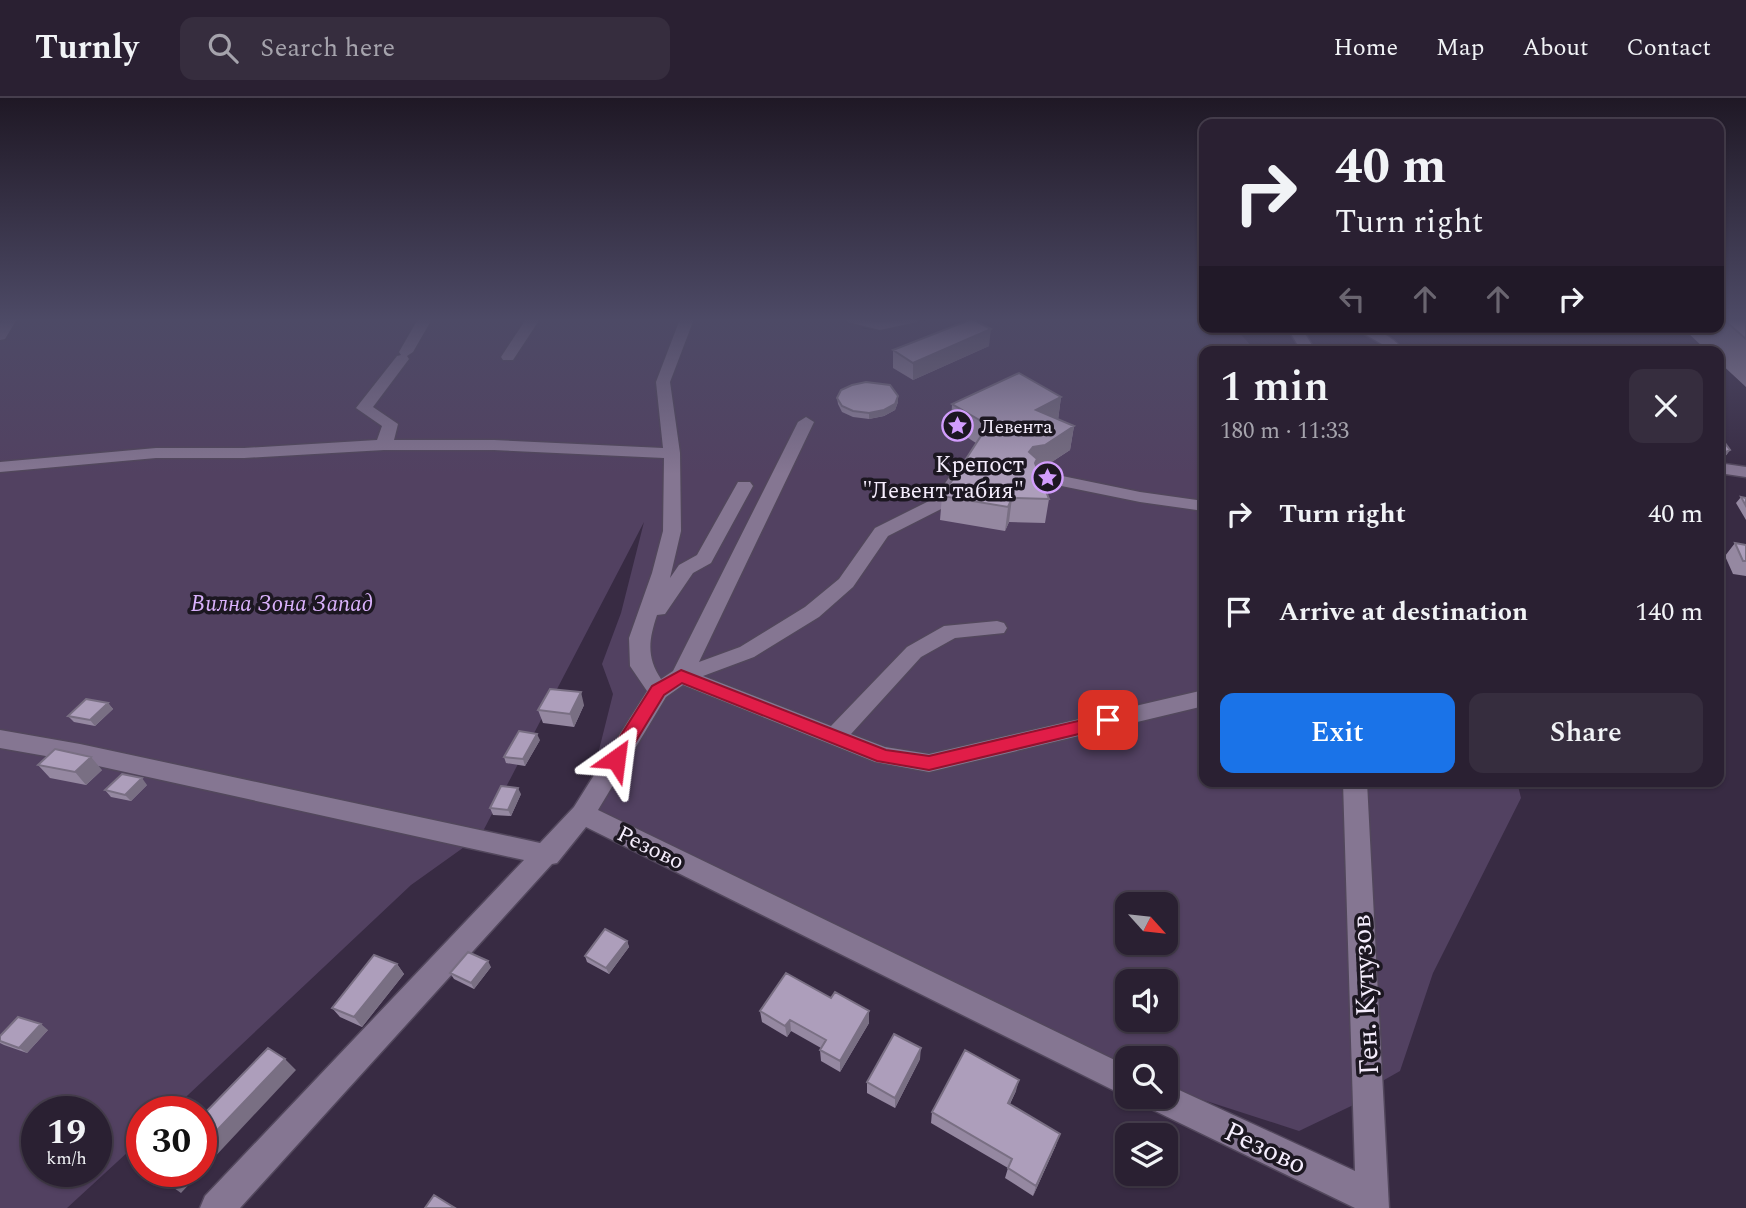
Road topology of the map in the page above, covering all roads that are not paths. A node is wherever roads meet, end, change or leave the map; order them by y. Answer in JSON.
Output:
{"nodes":[{"id":1,"x":393,"y":371,"type":"edge"},
{"id":2,"x":667,"y":371,"type":"edge"},
{"id":3,"x":806,"y":422,"type":"dead end"},
{"id":4,"x":384,"y":445,"type":"junction"},
{"id":5,"x":672,"y":453,"type":"junction"},
{"id":6,"x":968,"y":461,"type":"edge"},
{"id":7,"x":0,"y":467,"type":"edge"},
{"id":8,"x":1725,"y":469,"type":"dead end"},
{"id":9,"x":1746,"y":472,"type":"edge"},
{"id":10,"x":1038,"y":476,"type":"edge"},
{"id":11,"x":744,"y":486,"type":"dead end"},
{"id":12,"x":1199,"y":505,"type":"edge"},
{"id":13,"x":997,"y":628,"type":"dead end"},
{"id":14,"x":639,"y":638,"type":"junction"},
{"id":15,"x":681,"y":676,"type":"junction"},
{"id":16,"x":658,"y":691,"type":"junction"},
{"id":17,"x":1199,"y":699,"type":"edge"},
{"id":18,"x":835,"y":737,"type":"junction"},
{"id":19,"x":0,"y":739,"type":"edge"},
{"id":20,"x":1354,"y":787,"type":"edge"},
{"id":21,"x":583,"y":814,"type":"junction"},
{"id":22,"x":548,"y":855,"type":"junction"},
{"id":23,"x":1115,"y":1076,"type":"edge"},
{"id":24,"x":1178,"y":1106,"type":"edge"},
{"id":25,"x":1372,"y":1202,"type":"edge"},
{"id":26,"x":217,"y":1208,"type":"edge"}],
"edges":[{"from":1,"to":4,"type":"street"},
{"from":2,"to":5,"type":"street"},
{"from":3,"to":15,"type":"street"},
{"from":4,"to":5,"type":"street"},
{"from":4,"to":7,"type":"street"},
{"from":5,"to":14,"type":"street"},
{"from":6,"to":15,"type":"street"},
{"from":8,"to":9,"type":"street"},
{"from":10,"to":12,"type":"street"},
{"from":11,"to":14,"type":"street"},
{"from":13,"to":18,"type":"street"},
{"from":14,"to":16,"type":"street"},
{"from":15,"to":16,"type":"street"},
{"from":15,"to":18,"type":"street"},
{"from":16,"to":21,"type":"street"},
{"from":17,"to":18,"type":"street"},
{"from":19,"to":22,"type":"street"},
{"from":20,"to":25,"type":"street","name":"Ген. Кутузов"},
{"from":21,"to":22,"type":"street"},
{"from":21,"to":23,"type":"street","name":"Резово"},
{"from":22,"to":26,"type":"street"},
{"from":24,"to":25,"type":"street","name":"Резово"}]}
